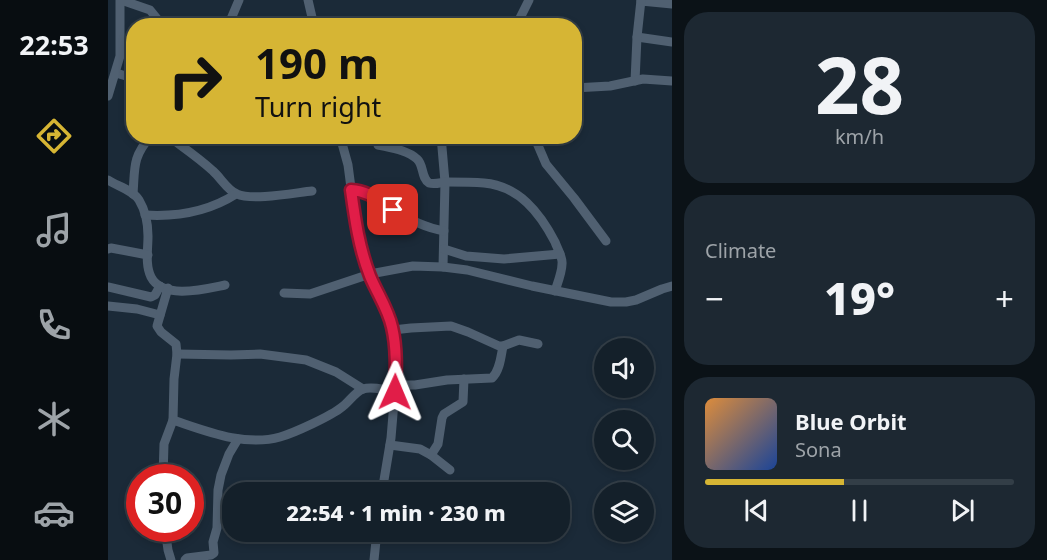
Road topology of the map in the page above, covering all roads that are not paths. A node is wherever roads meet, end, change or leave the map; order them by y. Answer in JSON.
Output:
{"nodes":[{"id":1,"x":121,"y":0,"type":"edge"},
{"id":2,"x":239,"y":0,"type":"edge"},
{"id":3,"x":308,"y":0,"type":"edge"},
{"id":4,"x":529,"y":0,"type":"edge"},
{"id":5,"x":641,"y":1,"type":"edge"},
{"id":6,"x":672,"y":4,"type":"edge"},
{"id":7,"x":156,"y":18,"type":"edge"},
{"id":8,"x":231,"y":18,"type":"edge"},
{"id":9,"x":312,"y":18,"type":"edge"},
{"id":10,"x":520,"y":18,"type":"edge"},
{"id":11,"x":637,"y":37,"type":"junction"},
{"id":12,"x":672,"y":42,"type":"edge"},
{"id":13,"x":120,"y":47,"type":"junction"},
{"id":14,"x":108,"y":49,"type":"edge"},
{"id":15,"x":116,"y":73,"type":"junction"},
{"id":16,"x":126,"y":76,"type":"edge"},
{"id":17,"x":635,"y":81,"type":"junction"},
{"id":18,"x":672,"y":81,"type":"edge"},
{"id":19,"x":582,"y":88,"type":"edge"},
{"id":20,"x":108,"y":96,"type":"edge"},
{"id":21,"x":144,"y":144,"type":"edge"},
{"id":22,"x":179,"y":144,"type":"edge"},
{"id":23,"x":342,"y":144,"type":"edge"},
{"id":24,"x":442,"y":144,"type":"edge"},
{"id":25,"x":537,"y":144,"type":"edge"},
{"id":26,"x":378,"y":145,"type":"dead end"},
{"id":27,"x":108,"y":180,"type":"edge"},
{"id":28,"x":445,"y":182,"type":"junction"},
{"id":29,"x":351,"y":190,"type":"junction"},
{"id":30,"x":312,"y":191,"type":"dead end"},
{"id":31,"x":134,"y":194,"type":"junction"},
{"id":32,"x":236,"y":194,"type":"junction"},
{"id":33,"x":145,"y":215,"type":"junction"},
{"id":34,"x":444,"y":231,"type":"junction"},
{"id":35,"x":606,"y":241,"type":"dead end"},
{"id":36,"x":108,"y":249,"type":"edge"},
{"id":37,"x":444,"y":249,"type":"junction"},
{"id":38,"x":560,"y":254,"type":"junction"},
{"id":39,"x":148,"y":255,"type":"junction"},
{"id":40,"x":443,"y":267,"type":"junction"},
{"id":41,"x":370,"y":274,"type":"junction"},
{"id":42,"x":225,"y":285,"type":"dead end"},
{"id":43,"x":672,"y":286,"type":"edge"},
{"id":44,"x":108,"y":287,"type":"edge"},
{"id":45,"x":164,"y":287,"type":"junction"},
{"id":46,"x":555,"y":291,"type":"junction"},
{"id":47,"x":284,"y":293,"type":"dead end"},
{"id":48,"x":108,"y":306,"type":"edge"},
{"id":49,"x":160,"y":315,"type":"junction"},
{"id":50,"x":393,"y":330,"type":"junction"},
{"id":51,"x":538,"y":344,"type":"dead end"},
{"id":52,"x":503,"y":346,"type":"junction"},
{"id":53,"x":177,"y":354,"type":"junction"},
{"id":54,"x":464,"y":379,"type":"junction"},
{"id":55,"x":395,"y":388,"type":"junction"},
{"id":56,"x":363,"y":389,"type":"junction"},
{"id":57,"x":173,"y":420,"type":"junction"},
{"id":58,"x":238,"y":439,"type":"junction"},
{"id":59,"x":390,"y":445,"type":"junction"},
{"id":60,"x":431,"y":455,"type":"junction"},
{"id":61,"x":163,"y":464,"type":"edge"},
{"id":62,"x":450,"y":470,"type":"dead end"},
{"id":63,"x":384,"y":482,"type":"edge"},
{"id":64,"x":168,"y":542,"type":"edge"},
{"id":65,"x":376,"y":542,"type":"edge"},
{"id":66,"x":171,"y":560,"type":"edge"},
{"id":67,"x":185,"y":560,"type":"edge"},
{"id":68,"x":374,"y":560,"type":"edge"}],
"edges":[{"from":1,"to":7,"type":"street"},
{"from":1,"to":13,"type":"street"},
{"from":2,"to":8,"type":"street"},
{"from":3,"to":9,"type":"street"},
{"from":4,"to":10,"type":"street"},
{"from":5,"to":6,"type":"street"},
{"from":5,"to":11,"type":"street"},
{"from":11,"to":12,"type":"street"},
{"from":11,"to":17,"type":"street"},
{"from":13,"to":14,"type":"street"},
{"from":13,"to":15,"type":"street"},
{"from":15,"to":16,"type":"street"},
{"from":15,"to":20,"type":"street"},
{"from":17,"to":18,"type":"street"},
{"from":17,"to":19,"type":"street"},
{"from":21,"to":31,"type":"street"},
{"from":22,"to":32,"type":"street"},
{"from":23,"to":29,"type":"street"},
{"from":24,"to":28,"type":"street"},
{"from":25,"to":35,"type":"street"},
{"from":26,"to":28,"type":"street"},
{"from":27,"to":31,"type":"street"},
{"from":28,"to":34,"type":"street"},
{"from":28,"to":38,"type":"street"},
{"from":29,"to":34,"type":"street"},
{"from":29,"to":41,"type":"street"},
{"from":30,"to":32,"type":"street"},
{"from":31,"to":33,"type":"street"},
{"from":32,"to":33,"type":"street"},
{"from":33,"to":39,"type":"street"},
{"from":34,"to":37,"type":"street"},
{"from":36,"to":39,"type":"street"},
{"from":37,"to":38,"type":"street"},
{"from":37,"to":40,"type":"street"},
{"from":38,"to":46,"type":"street"},
{"from":39,"to":45,"type":"street"},
{"from":40,"to":41,"type":"street"},
{"from":40,"to":46,"type":"street"},
{"from":41,"to":47,"type":"street"},
{"from":41,"to":50,"type":"street"},
{"from":42,"to":45,"type":"street"},
{"from":43,"to":46,"type":"street"},
{"from":44,"to":45,"type":"street"},
{"from":45,"to":49,"type":"street"},
{"from":48,"to":49,"type":"street"},
{"from":49,"to":53,"type":"street"},
{"from":50,"to":52,"type":"street"},
{"from":50,"to":55,"type":"street"},
{"from":51,"to":52,"type":"street"},
{"from":52,"to":54,"type":"street"},
{"from":53,"to":56,"type":"street"},
{"from":53,"to":57,"type":"street"},
{"from":54,"to":55,"type":"street"},
{"from":54,"to":60,"type":"street"},
{"from":55,"to":56,"type":"street"},
{"from":55,"to":59,"type":"street"},
{"from":56,"to":58,"type":"street"},
{"from":57,"to":58,"type":"street"},
{"from":57,"to":61,"type":"street"},
{"from":58,"to":67,"type":"street"},
{"from":59,"to":60,"type":"street"},
{"from":59,"to":63,"type":"street"},
{"from":60,"to":62,"type":"street"},
{"from":64,"to":66,"type":"street"},
{"from":65,"to":68,"type":"street"}]}
